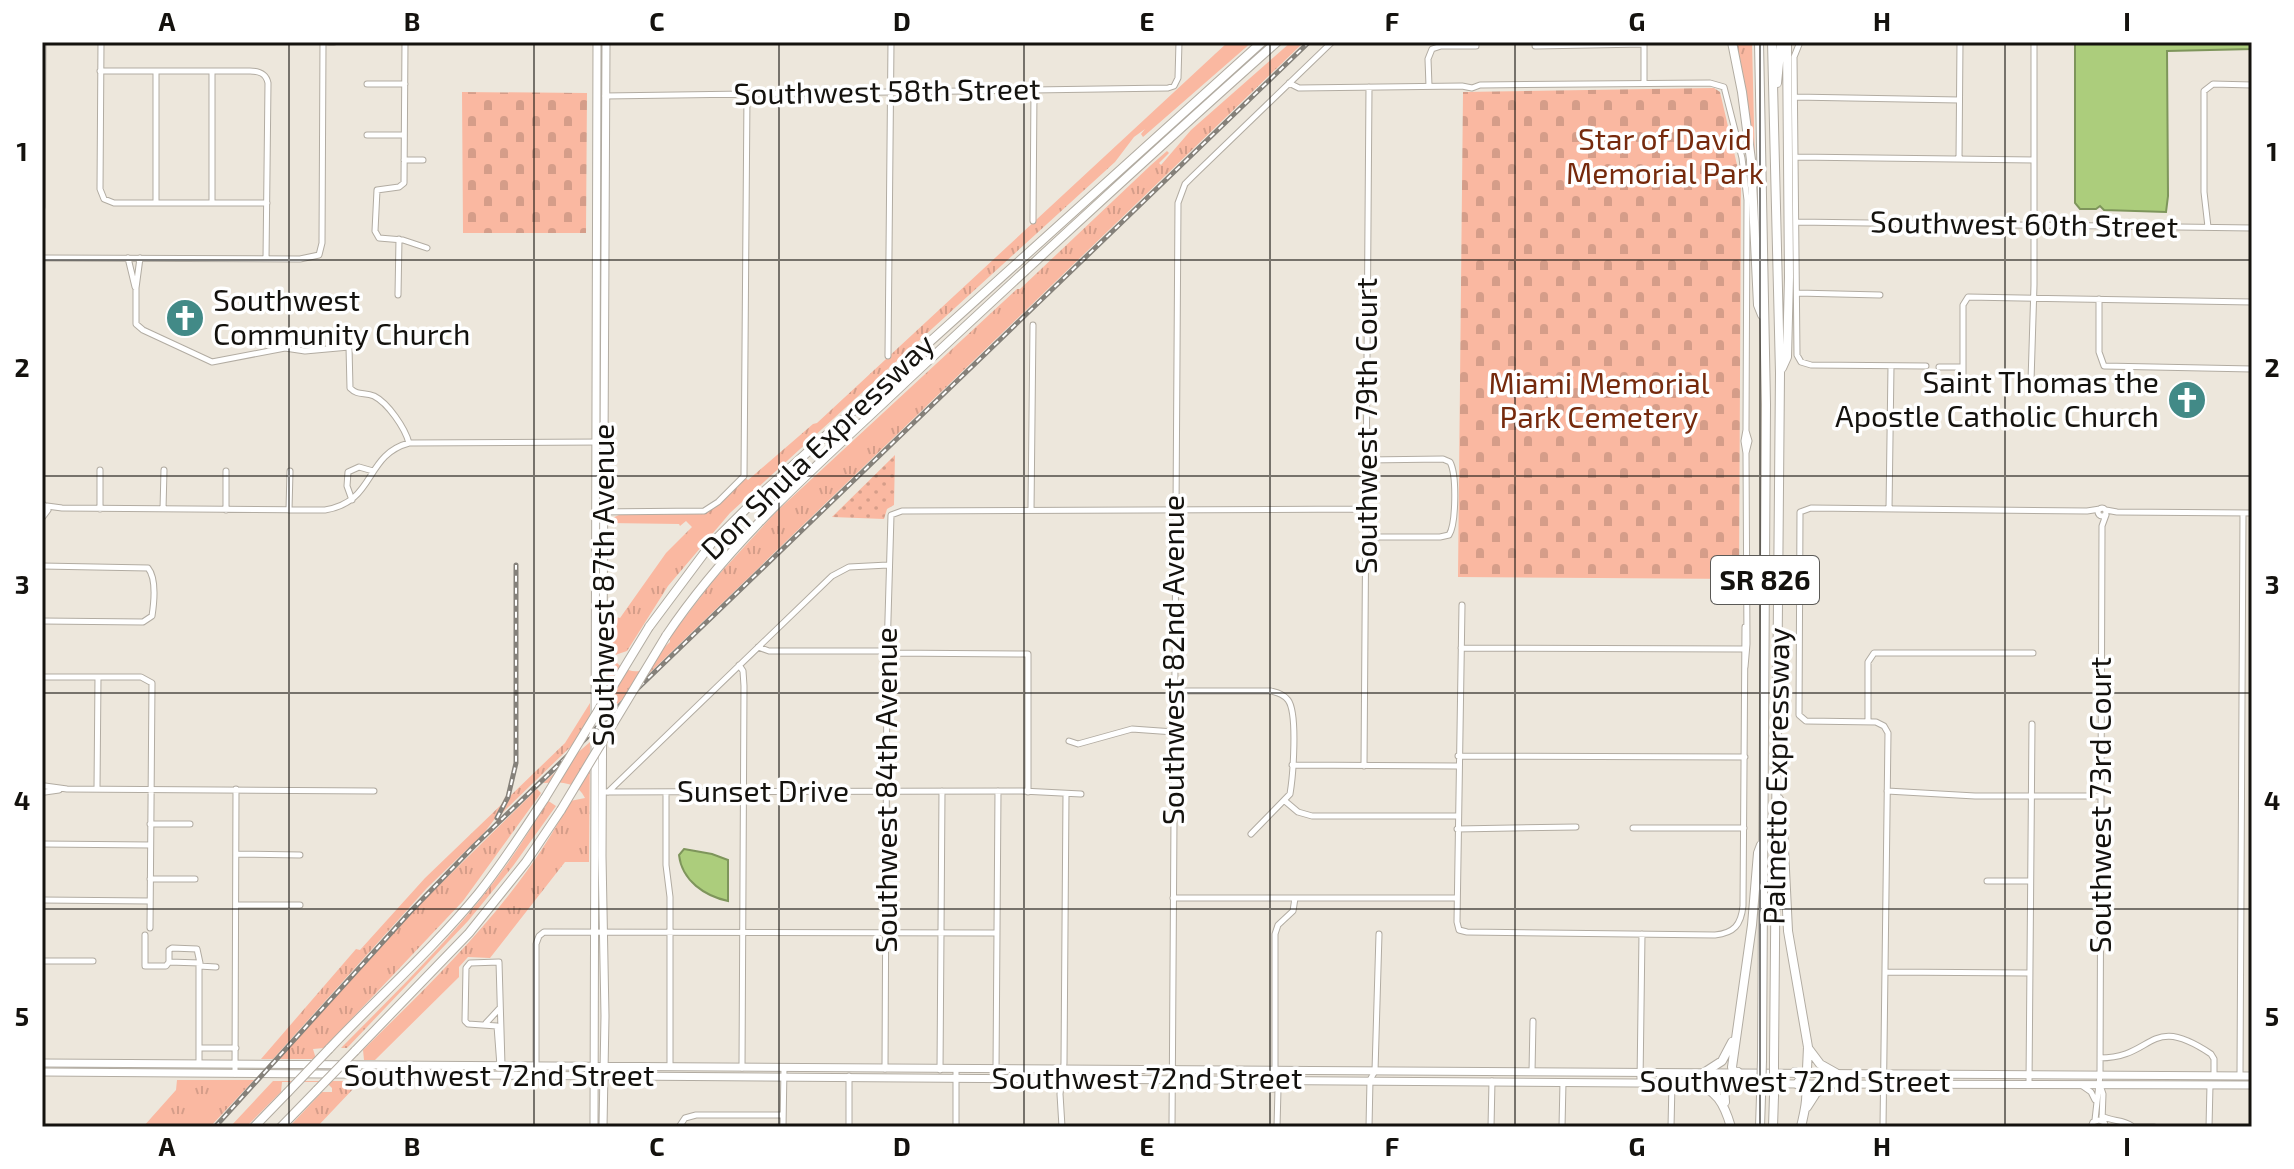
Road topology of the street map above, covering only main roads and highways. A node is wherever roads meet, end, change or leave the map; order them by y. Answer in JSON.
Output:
{"nodes":[{"id":1,"x":597,"y":42,"type":"edge"},
{"id":2,"x":606,"y":42,"type":"edge"},
{"id":3,"x":1262,"y":42,"type":"edge"},
{"id":4,"x":1277,"y":42,"type":"edge"},
{"id":5,"x":1732,"y":42,"type":"edge"},
{"id":6,"x":1759,"y":42,"type":"edge"},
{"id":7,"x":1772,"y":42,"type":"edge"},
{"id":8,"x":1781,"y":42,"type":"edge"},
{"id":9,"x":1787,"y":42,"type":"edge"},
{"id":10,"x":1774,"y":95,"type":"junction"},
{"id":11,"x":602,"y":96,"type":"junction"},
{"id":12,"x":1765,"y":323,"type":"junction"},
{"id":13,"x":1780,"y":373,"type":"junction"},
{"id":14,"x":599,"y":652,"type":"junction"},
{"id":15,"x":602,"y":788,"type":"junction"},
{"id":16,"x":1776,"y":791,"type":"junction"},
{"id":17,"x":1764,"y":837,"type":"junction"},
{"id":18,"x":602,"y":856,"type":"junction"},
{"id":19,"x":594,"y":865,"type":"junction"},
{"id":20,"x":601,"y":932,"type":"junction"},
{"id":21,"x":1735,"y":1034,"type":"junction"},
{"id":22,"x":1808,"y":1047,"type":"junction"},
{"id":23,"x":42,"y":1063,"type":"edge"},
{"id":24,"x":600,"y":1066,"type":"junction"},
{"id":25,"x":149,"y":1068,"type":"junction"},
{"id":26,"x":742,"y":1068,"type":"junction"},
{"id":27,"x":185,"y":1069,"type":"junction"},
{"id":28,"x":235,"y":1070,"type":"junction"},
{"id":29,"x":518,"y":1070,"type":"junction"},
{"id":30,"x":467,"y":1071,"type":"junction"},
{"id":31,"x":42,"y":1072,"type":"edge"},
{"id":32,"x":784,"y":1072,"type":"junction"},
{"id":33,"x":1672,"y":1072,"type":"junction"},
{"id":34,"x":1705,"y":1072,"type":"junction"},
{"id":35,"x":1836,"y":1073,"type":"junction"},
{"id":36,"x":600,"y":1076,"type":"junction"},
{"id":37,"x":1273,"y":1076,"type":"junction"},
{"id":38,"x":1563,"y":1076,"type":"junction"},
{"id":39,"x":2214,"y":1076,"type":"junction"},
{"id":40,"x":2252,"y":1076,"type":"edge"},
{"id":41,"x":718,"y":1077,"type":"junction"},
{"id":42,"x":1640,"y":1077,"type":"junction"},
{"id":43,"x":1733,"y":1077,"type":"junction"},
{"id":44,"x":1801,"y":1078,"type":"junction"},
{"id":45,"x":1885,"y":1078,"type":"junction"},
{"id":46,"x":2029,"y":1079,"type":"junction"},
{"id":47,"x":2100,"y":1080,"type":"junction"},
{"id":48,"x":1672,"y":1082,"type":"junction"},
{"id":49,"x":1692,"y":1082,"type":"junction"},
{"id":50,"x":1831,"y":1084,"type":"junction"},
{"id":51,"x":2206,"y":1085,"type":"junction"},
{"id":52,"x":2252,"y":1085,"type":"edge"},
{"id":53,"x":1725,"y":1107,"type":"junction"},
{"id":54,"x":1804,"y":1111,"type":"junction"},
{"id":55,"x":254,"y":1127,"type":"edge"},
{"id":56,"x":281,"y":1127,"type":"edge"},
{"id":57,"x":594,"y":1127,"type":"edge"},
{"id":58,"x":603,"y":1127,"type":"edge"},
{"id":59,"x":1731,"y":1127,"type":"edge"},
{"id":60,"x":1760,"y":1127,"type":"edge"},
{"id":61,"x":1773,"y":1127,"type":"edge"},
{"id":62,"x":1801,"y":1127,"type":"edge"}],
"edges":[{"from":1,"to":11,"type":"main road","name":"Southwest 87th Avenue"},
{"from":2,"to":11,"type":"main road","name":"Southwest 87th Avenue"},
{"from":3,"to":55,"type":"highway","name":"Don Shula Expressway","bridge":true},
{"from":4,"to":56,"type":"highway","name":"Don Shula Expressway","bridge":true},
{"from":5,"to":12,"type":"highway"},
{"from":6,"to":12,"type":"highway","name":"Palmetto Expressway","number":"SR 826"},
{"from":7,"to":10,"type":"highway","name":"Palmetto Expressway","number":"SR 826"},
{"from":8,"to":10,"type":"highway"},
{"from":9,"to":13,"type":"highway"},
{"from":10,"to":13,"type":"highway","name":"Palmetto Expressway","number":"SR 826"},
{"from":11,"to":14,"type":"main road","name":"Southwest 87th Avenue"},
{"from":12,"to":17,"type":"highway","name":"Palmetto Expressway","number":"SR 826"},
{"from":13,"to":16,"type":"highway","name":"Palmetto Expressway","number":"SR 826"},
{"from":14,"to":15,"type":"main road","name":"Southwest 87th Avenue"},
{"from":14,"to":15,"type":"main road","name":"Southwest 87th Avenue"},
{"from":15,"to":18,"type":"main road","name":"Southwest 87th Avenue"},
{"from":15,"to":19,"type":"main road","name":"Southwest 87th Avenue"},
{"from":16,"to":22,"type":"highway"},
{"from":16,"to":61,"type":"highway","name":"Palmetto Expressway","number":"SR 826","bridge":true},
{"from":17,"to":21,"type":"highway"},
{"from":17,"to":60,"type":"highway","name":"Palmetto Expressway","number":"SR 826","bridge":true},
{"from":18,"to":19,"type":"main road"},
{"from":18,"to":20,"type":"main road","name":"Southwest 87th Avenue"},
{"from":19,"to":20,"type":"main road","name":"Southwest 87th Avenue"},
{"from":20,"to":24,"type":"main road","name":"Southwest 87th Avenue"},
{"from":21,"to":34,"type":"highway"},
{"from":21,"to":43,"type":"highway"},
{"from":22,"to":35,"type":"highway"},
{"from":22,"to":44,"type":"highway"},
{"from":23,"to":25,"type":"main road","name":"Southwest 72nd Street"},
{"from":24,"to":26,"type":"main road","name":"Southwest 72nd Street"},
{"from":24,"to":29,"type":"main road","name":"Southwest 72nd Street"},
{"from":24,"to":36,"type":"main road","name":"Southwest 87th Avenue"},
{"from":25,"to":27,"type":"main road","name":"Southwest 72nd Street"},
{"from":25,"to":31,"type":"main road","name":"Southwest 72nd Street"},
{"from":26,"to":32,"type":"main road","name":"Southwest 72nd Street"},
{"from":26,"to":41,"type":"main road"},
{"from":27,"to":28,"type":"main road","name":"Southwest 72nd Street"},
{"from":27,"to":28,"type":"main road","name":"Southwest 72nd Street"},
{"from":28,"to":30,"type":"main road","name":"Southwest 72nd Street"},
{"from":29,"to":30,"type":"main road","name":"Southwest 72nd Street"},
{"from":29,"to":30,"type":"main road","name":"Southwest 72nd Street"},
{"from":29,"to":36,"type":"main road","name":"Southwest 72nd Street"},
{"from":32,"to":37,"type":"main road","name":"Southwest 72nd Street"},
{"from":32,"to":41,"type":"main road","name":"Southwest 72nd Street"},
{"from":33,"to":34,"type":"main road","name":"Southwest 72nd Street"},
{"from":33,"to":42,"type":"main road","name":"Southwest 72nd Street"},
{"from":33,"to":48,"type":"main road"},
{"from":34,"to":43,"type":"main road","name":"Southwest 72nd Street"},
{"from":35,"to":44,"type":"main road","name":"Southwest 72nd Street"},
{"from":35,"to":45,"type":"main road","name":"Southwest 72nd Street"},
{"from":36,"to":41,"type":"main road","name":"Southwest 72nd Street"},
{"from":36,"to":57,"type":"main road","name":"Southwest 87th Avenue"},
{"from":36,"to":58,"type":"main road","name":"Southwest 87th Avenue"},
{"from":37,"to":38,"type":"main road","name":"Southwest 72nd Street"},
{"from":37,"to":38,"type":"main road","name":"Southwest 72nd Street"},
{"from":38,"to":42,"type":"main road","name":"Southwest 72nd Street"},
{"from":39,"to":40,"type":"main road","name":"Southwest 72nd Street"},
{"from":39,"to":47,"type":"main road","name":"Southwest 72nd Street"},
{"from":39,"to":51,"type":"main road"},
{"from":42,"to":48,"type":"main road","name":"Southwest 72nd Street"},
{"from":43,"to":44,"type":"main road","name":"Southwest 72nd Street"},
{"from":43,"to":49,"type":"main road","name":"Southwest 72nd Street"},
{"from":43,"to":53,"type":"highway"},
{"from":44,"to":50,"type":"main road","name":"Southwest 72nd Street"},
{"from":44,"to":54,"type":"highway"},
{"from":45,"to":46,"type":"main road","name":"Southwest 72nd Street"},
{"from":45,"to":50,"type":"main road","name":"Southwest 72nd Street"},
{"from":46,"to":47,"type":"main road","name":"Southwest 72nd Street"},
{"from":46,"to":47,"type":"main road","name":"Southwest 72nd Street"},
{"from":47,"to":51,"type":"main road","name":"Southwest 72nd Street"},
{"from":48,"to":49,"type":"main road","name":"Southwest 72nd Street"},
{"from":49,"to":53,"type":"highway"},
{"from":50,"to":54,"type":"highway"},
{"from":51,"to":52,"type":"main road","name":"Southwest 72nd Street"},
{"from":53,"to":59,"type":"highway"},
{"from":54,"to":62,"type":"highway"}]}
